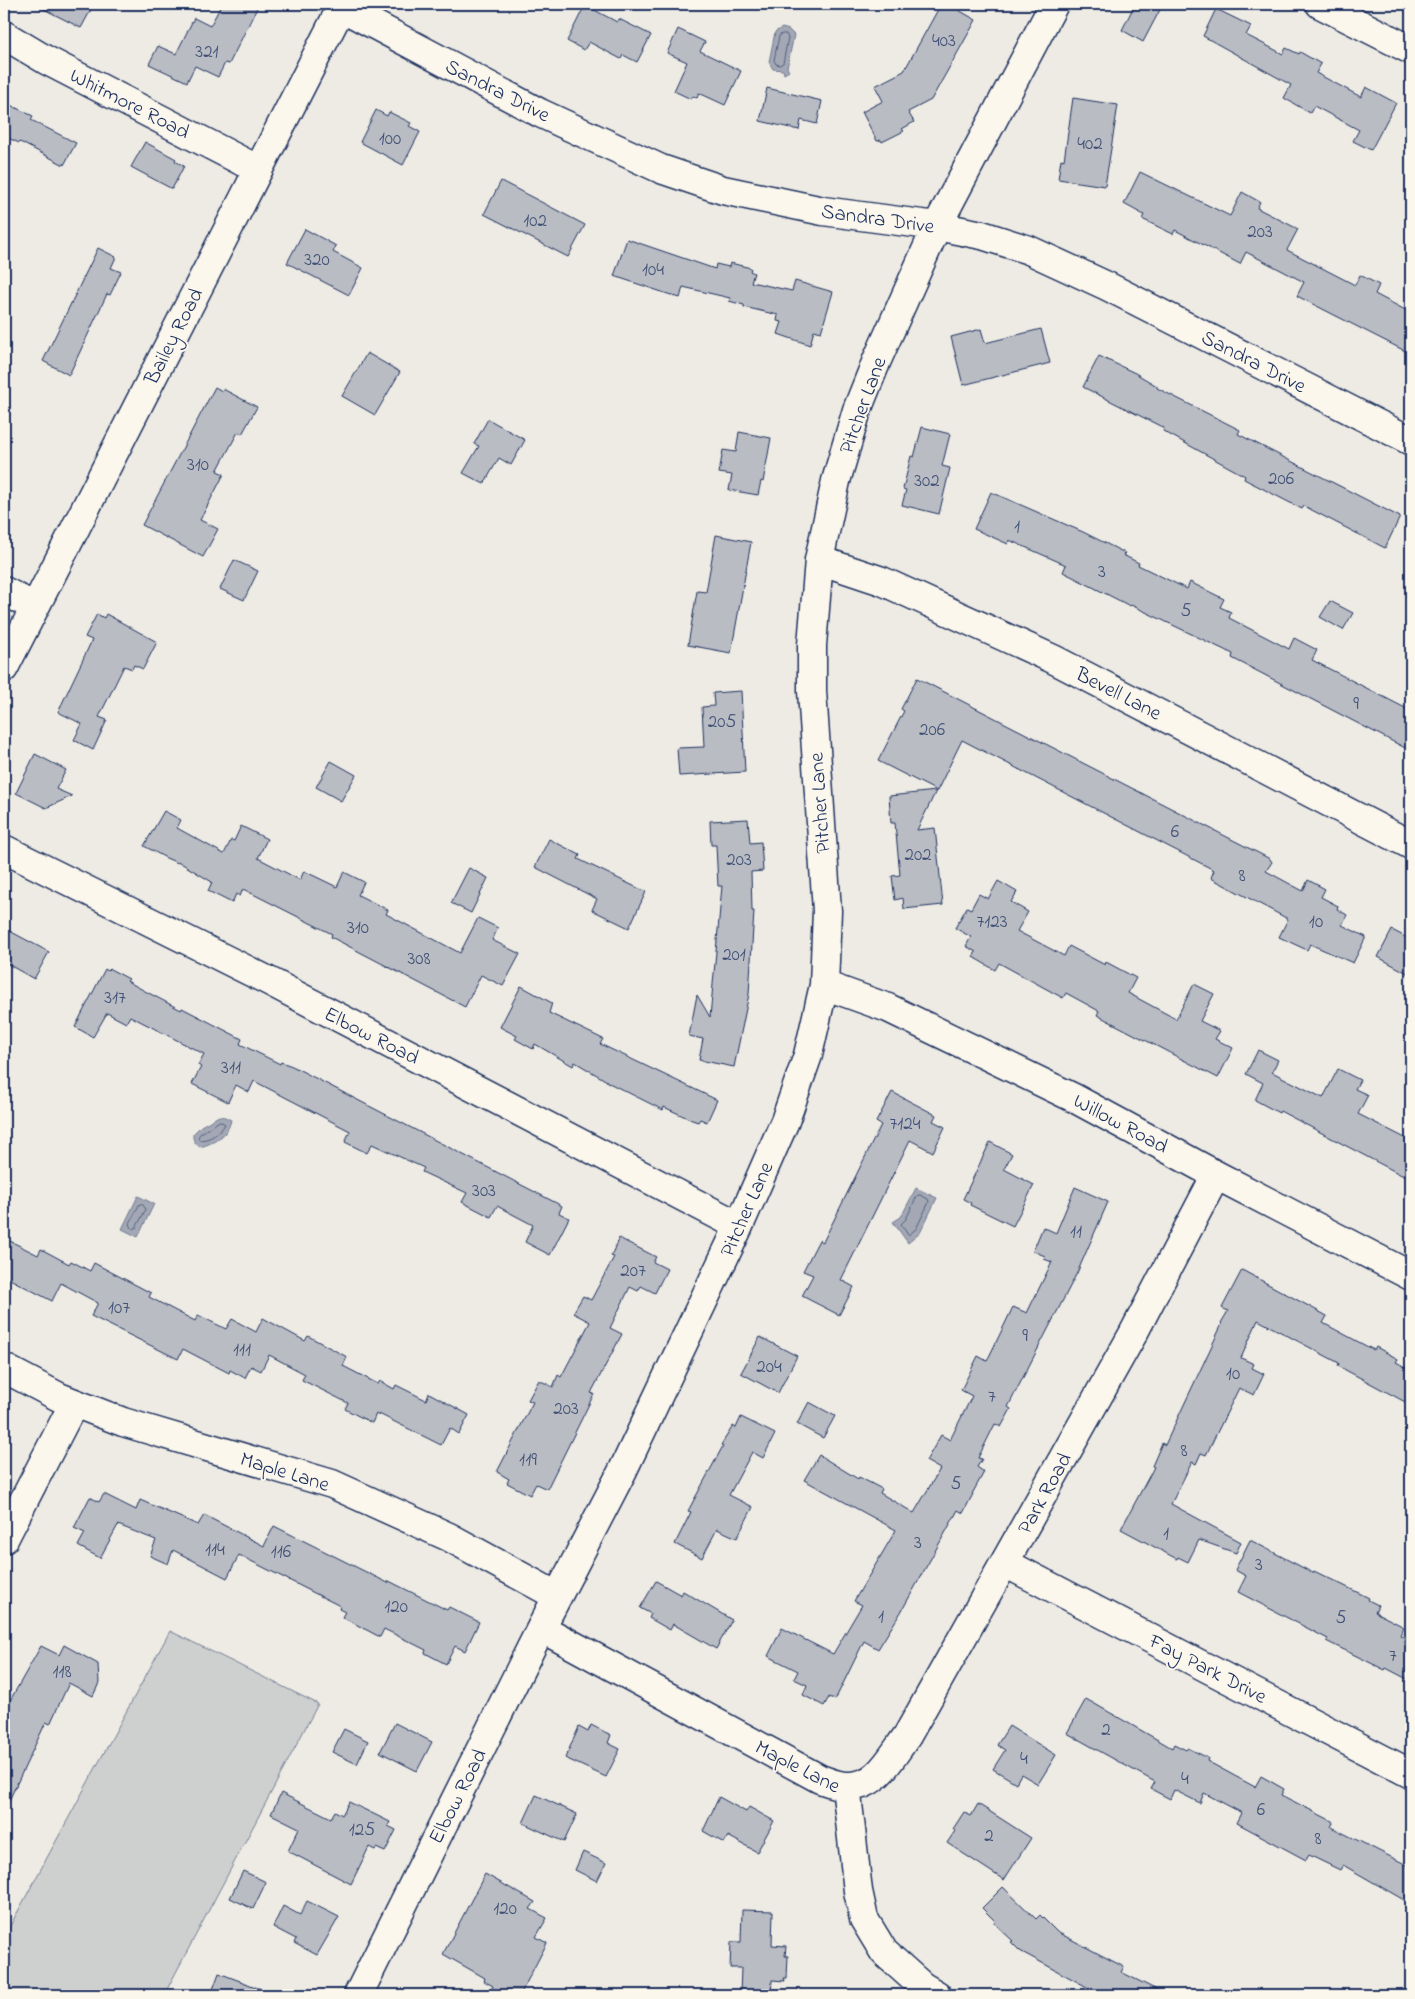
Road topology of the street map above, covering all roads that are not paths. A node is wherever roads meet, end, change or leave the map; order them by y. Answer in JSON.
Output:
{"nodes":[{"id":1,"x":1054,"y":4,"type":"edge"},
{"id":2,"x":1320,"y":4,"type":"edge"},
{"id":3,"x":342,"y":6,"type":"edge"},
{"id":4,"x":4,"y":35,"type":"edge"},
{"id":5,"x":1411,"y":50,"type":"edge"},
{"id":6,"x":257,"y":169,"type":"junction"},
{"id":7,"x":937,"y":226,"type":"junction"},
{"id":8,"x":1411,"y":441,"type":"edge"},
{"id":9,"x":819,"y":560,"type":"junction"},
{"id":10,"x":4,"y":591,"type":"edge"},
{"id":11,"x":35,"y":607,"type":"junction"},
{"id":12,"x":4,"y":668,"type":"edge"},
{"id":13,"x":1411,"y":844,"type":"edge"},
{"id":14,"x":4,"y":849,"type":"edge"},
{"id":15,"x":824,"y":985,"type":"junction"},
{"id":16,"x":1216,"y":1175,"type":"junction"},
{"id":17,"x":739,"y":1226,"type":"junction"},
{"id":18,"x":1411,"y":1276,"type":"edge"},
{"id":19,"x":4,"y":1368,"type":"edge"},
{"id":20,"x":74,"y":1403,"type":"junction"},
{"id":21,"x":4,"y":1539,"type":"edge"},
{"id":22,"x":1005,"y":1562,"type":"junction"},
{"id":23,"x":557,"y":1596,"type":"junction"},
{"id":24,"x":541,"y":1628,"type":"junction"},
{"id":25,"x":1411,"y":1774,"type":"edge"},
{"id":26,"x":846,"y":1786,"type":"junction"},
{"id":27,"x":358,"y":1995,"type":"edge"},
{"id":28,"x":937,"y":1995,"type":"edge"}],
"edges":[{"from":1,"to":7,"type":"street","name":"Pitcher Lane"},
{"from":2,"to":5,"type":"street"},
{"from":3,"to":6,"type":"street","name":"Bailey Road"},
{"from":3,"to":7,"type":"street","name":"Sandra Drive"},
{"from":4,"to":6,"type":"street","name":"Whitmore Road"},
{"from":6,"to":11,"type":"street","name":"Bailey Road"},
{"from":7,"to":8,"type":"street","name":"Sandra Drive"},
{"from":7,"to":9,"type":"street","name":"Pitcher Lane"},
{"from":9,"to":13,"type":"street","name":"Bevell Lane"},
{"from":9,"to":15,"type":"street","name":"Pitcher Lane"},
{"from":10,"to":11,"type":"street"},
{"from":11,"to":12,"type":"street","name":"Bailey Road"},
{"from":14,"to":17,"type":"street","name":"Elbow Road"},
{"from":15,"to":16,"type":"street","name":"Willow Road"},
{"from":15,"to":17,"type":"street","name":"Pitcher Lane"},
{"from":16,"to":18,"type":"street","name":"Willow Road"},
{"from":16,"to":22,"type":"street","name":"Park Road"},
{"from":17,"to":23,"type":"street","name":"Pitcher Lane"},
{"from":19,"to":20,"type":"street","name":"Maple Lane"},
{"from":20,"to":21,"type":"street"},
{"from":20,"to":23,"type":"street","name":"Maple Lane"},
{"from":22,"to":25,"type":"street","name":"Fay Park Drive"},
{"from":22,"to":26,"type":"street","name":"Park Road"},
{"from":23,"to":24,"type":"street","name":"Elbow Road"},
{"from":24,"to":26,"type":"street","name":"Maple Lane"},
{"from":24,"to":27,"type":"street","name":"Elbow Road"},
{"from":26,"to":28,"type":"street","name":"Maple Lane"}]}
